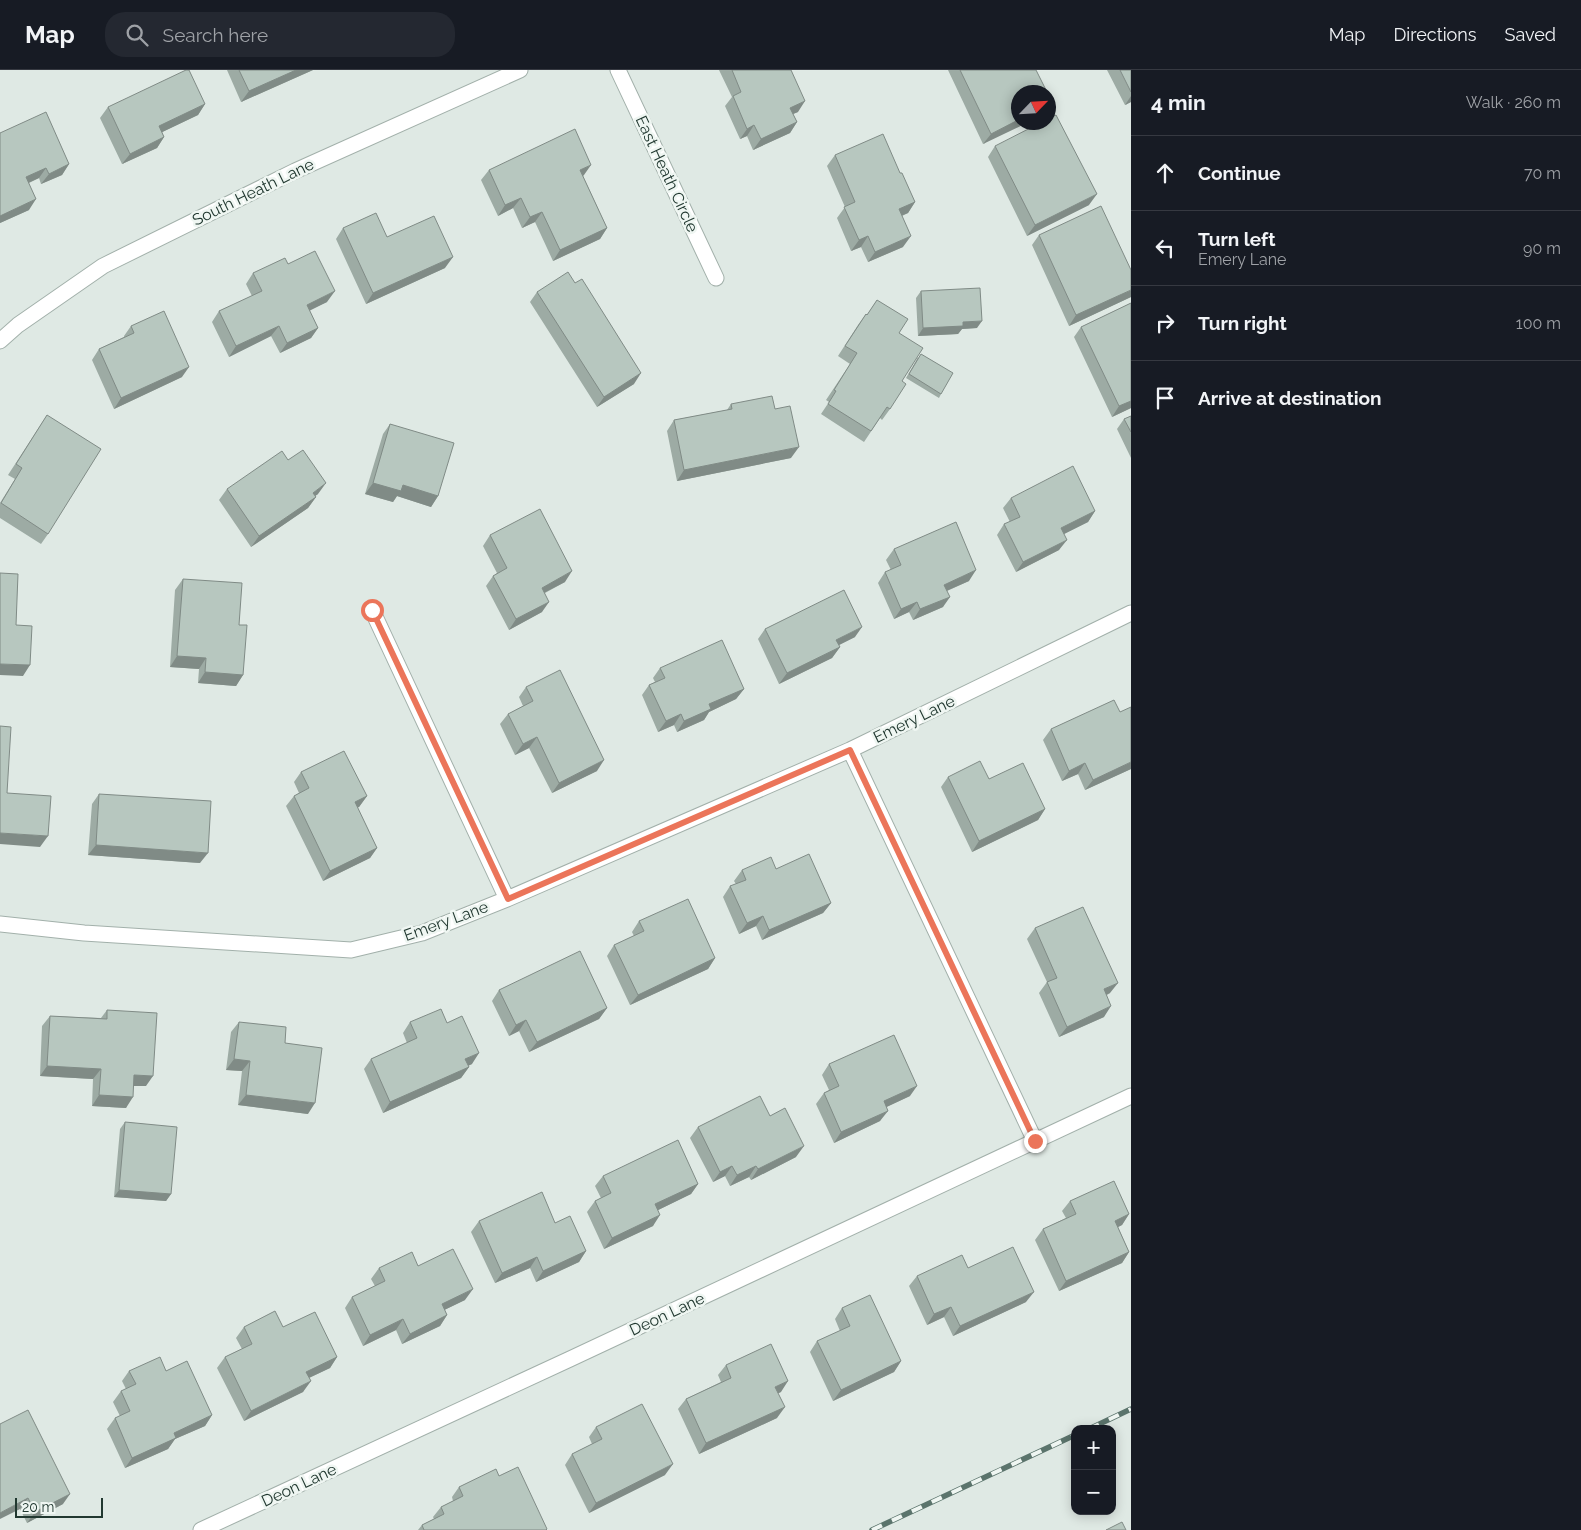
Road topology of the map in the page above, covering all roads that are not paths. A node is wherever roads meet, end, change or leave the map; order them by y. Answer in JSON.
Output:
{"nodes":[{"id":1,"x":520,"y":70,"type":"edge"},
{"id":2,"x":618,"y":70,"type":"edge"},
{"id":3,"x":716,"y":278,"type":"dead end"},
{"id":4,"x":0,"y":341,"type":"edge"},
{"id":5,"x":372,"y":610,"type":"dead end"},
{"id":6,"x":1131,"y":614,"type":"edge"},
{"id":7,"x":850,"y":750,"type":"junction"},
{"id":8,"x":508,"y":899,"type":"junction"},
{"id":9,"x":0,"y":924,"type":"edge"},
{"id":10,"x":1131,"y":1096,"type":"edge"},
{"id":11,"x":1035,"y":1141,"type":"junction"},
{"id":12,"x":202,"y":1530,"type":"edge"}],
"edges":[{"from":1,"to":4,"type":"street","name":"South Heath Lane"},
{"from":2,"to":3,"type":"street","name":"East Heath Circle"},
{"from":5,"to":8,"type":"street"},
{"from":6,"to":7,"type":"street","name":"Emery Lane"},
{"from":7,"to":8,"type":"street","name":"Emery Lane"},
{"from":7,"to":11,"type":"street"},
{"from":8,"to":9,"type":"street","name":"Emery Lane"},
{"from":10,"to":11,"type":"street","name":"Deon Lane"},
{"from":11,"to":12,"type":"street","name":"Deon Lane"}]}
